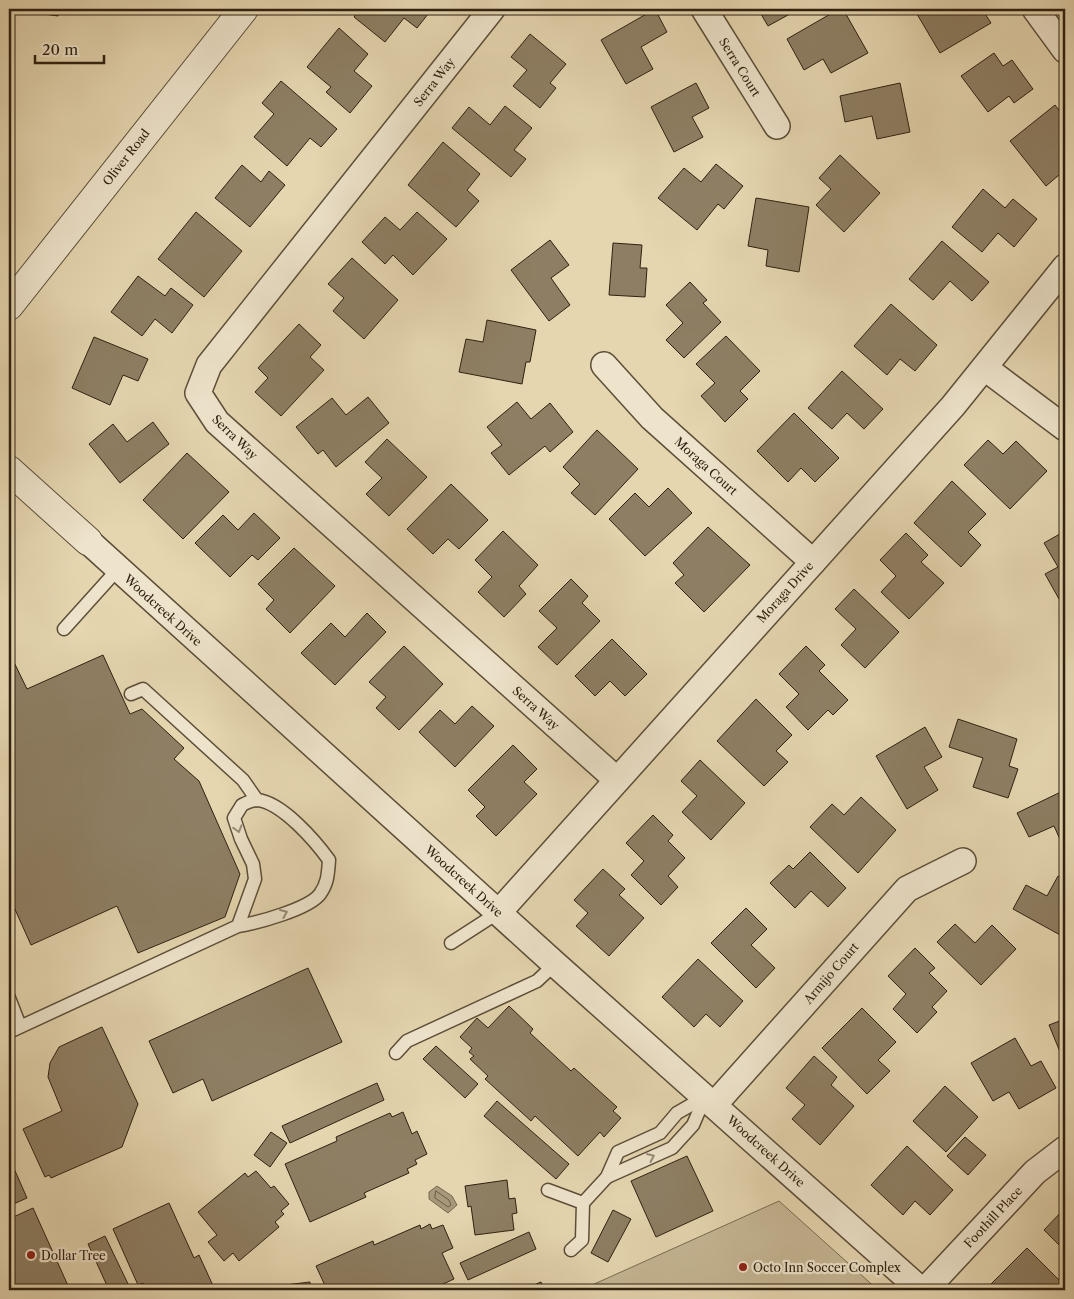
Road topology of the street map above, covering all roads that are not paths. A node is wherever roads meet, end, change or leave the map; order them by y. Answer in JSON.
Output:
{"nodes":[{"id":1,"x":244,"y":9,"type":"edge"},
{"id":2,"x":492,"y":9,"type":"edge"},
{"id":3,"x":704,"y":9,"type":"edge"},
{"id":4,"x":1035,"y":9,"type":"edge"},
{"id":5,"x":1065,"y":50,"type":"edge"},
{"id":6,"x":777,"y":126,"type":"dead end"},
{"id":7,"x":1065,"y":267,"type":"edge"},
{"id":8,"x":9,"y":306,"type":"edge"},
{"id":9,"x":604,"y":365,"type":"dead end"},
{"id":10,"x":985,"y":368,"type":"junction"},
{"id":11,"x":1065,"y":428,"type":"edge"},
{"id":12,"x":9,"y":470,"type":"edge"},
{"id":13,"x":88,"y":541,"type":"joint"},
{"id":14,"x":813,"y":562,"type":"junction"},
{"id":15,"x":118,"y":568,"type":"junction"},
{"id":16,"x":64,"y":629,"type":"dead end"},
{"id":17,"x":131,"y":694,"type":"dead end"},
{"id":18,"x":617,"y":780,"type":"junction"},
{"id":19,"x":257,"y":800,"type":"junction"},
{"id":20,"x":963,"y":861,"type":"dead end"},
{"id":21,"x":499,"y":912,"type":"junction"},
{"id":22,"x":238,"y":926,"type":"junction"},
{"id":23,"x":451,"y":943,"type":"dead end"},
{"id":24,"x":555,"y":964,"type":"junction"},
{"id":25,"x":9,"y":998,"type":"edge"},
{"id":26,"x":14,"y":1029,"type":"edge"},
{"id":27,"x":396,"y":1053,"type":"dead end"},
{"id":28,"x":710,"y":1101,"type":"junction"},
{"id":29,"x":1065,"y":1149,"type":"edge"},
{"id":30,"x":607,"y":1177,"type":"junction"},
{"id":31,"x":548,"y":1190,"type":"dead end"},
{"id":32,"x":584,"y":1203,"type":"junction"},
{"id":33,"x":571,"y":1250,"type":"dead end"},
{"id":34,"x":923,"y":1290,"type":"edge"}],
"edges":[{"from":1,"to":8,"type":"street","name":"Oliver Road"},
{"from":2,"to":18,"type":"street","name":"Serra Way"},
{"from":3,"to":6,"type":"street","name":"Serra Court"},
{"from":4,"to":5,"type":"street"},
{"from":7,"to":10,"type":"street","name":"Moraga Drive"},
{"from":9,"to":14,"type":"street","name":"Moraga Court"},
{"from":10,"to":11,"type":"street"},
{"from":10,"to":14,"type":"street","name":"Moraga Drive"},
{"from":12,"to":13,"type":"street","name":"Woodcreek Drive"},
{"from":13,"to":15,"type":"street","name":"Woodcreek Drive"},
{"from":14,"to":18,"type":"street","name":"Moraga Drive"},
{"from":15,"to":16,"type":"lane"},
{"from":15,"to":21,"type":"street","name":"Woodcreek Drive"},
{"from":17,"to":19,"type":"lane"},
{"from":18,"to":21,"type":"street","name":"Moraga Drive"},
{"from":19,"to":22,"type":"lane","one_way":true},
{"from":22,"to":19,"type":"lane","one_way":true},
{"from":20,"to":28,"type":"street","name":"Armijo Court"},
{"from":21,"to":23,"type":"lane"},
{"from":21,"to":24,"type":"street","name":"Woodcreek Drive"},
{"from":22,"to":26,"type":"lane"},
{"from":24,"to":27,"type":"lane"},
{"from":24,"to":28,"type":"street","name":"Woodcreek Drive"},
{"from":25,"to":26,"type":"lane"},
{"from":30,"to":28,"type":"lane","one_way":true},
{"from":28,"to":30,"type":"lane"},
{"from":28,"to":34,"type":"street","name":"Woodcreek Drive"},
{"from":29,"to":34,"type":"street","name":"Foothill Place"},
{"from":30,"to":32,"type":"lane"},
{"from":31,"to":32,"type":"lane"},
{"from":32,"to":33,"type":"lane"}]}
